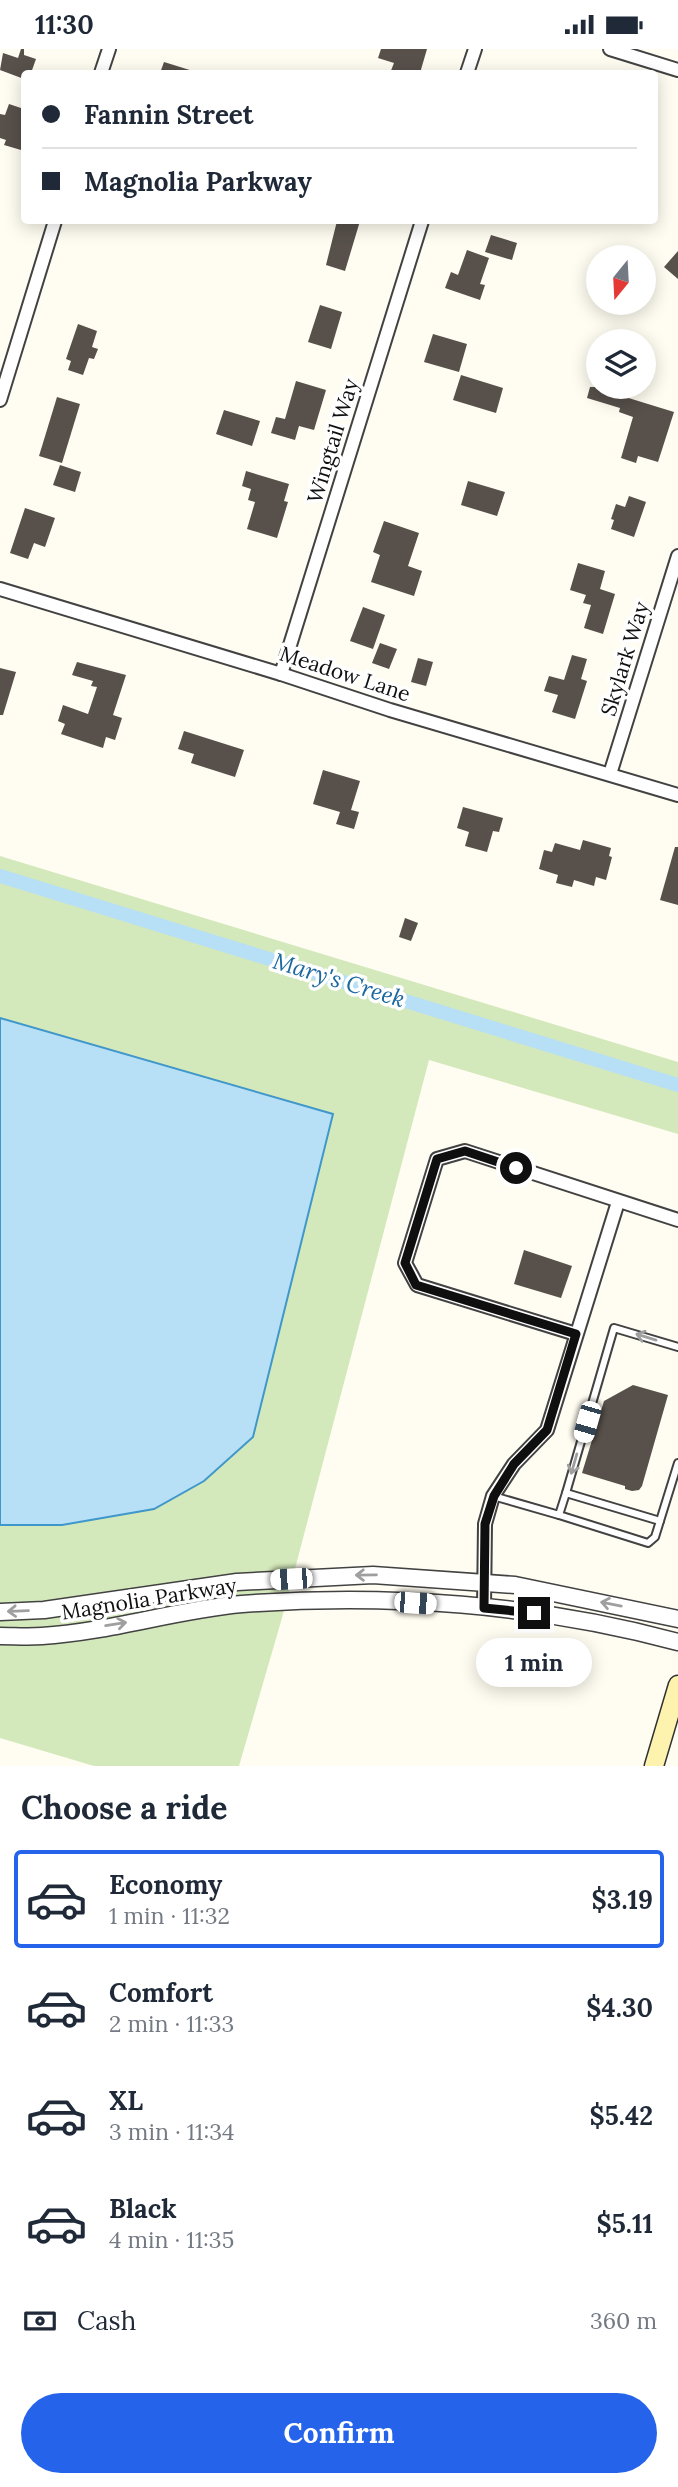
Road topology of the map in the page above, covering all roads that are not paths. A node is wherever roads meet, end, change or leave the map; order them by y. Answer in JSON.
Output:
{"nodes":[{"id":1,"x":108,"y":49,"type":"edge"},
{"id":2,"x":475,"y":49,"type":"edge"},
{"id":3,"x":610,"y":49,"type":"edge"},
{"id":4,"x":102,"y":70,"type":"edge"},
{"id":5,"x":468,"y":70,"type":"edge"},
{"id":6,"x":678,"y":70,"type":"edge"},
{"id":7,"x":54,"y":224,"type":"edge"},
{"id":8,"x":421,"y":224,"type":"edge"},
{"id":9,"x":0,"y":400,"type":"edge"},
{"id":10,"x":678,"y":556,"type":"edge"},
{"id":11,"x":0,"y":589,"type":"edge"},
{"id":12,"x":281,"y":674,"type":"junction"},
{"id":13,"x":610,"y":774,"type":"junction"},
{"id":14,"x":678,"y":795,"type":"edge"},
{"id":15,"x":618,"y":1202,"type":"junction"},
{"id":16,"x":678,"y":1220,"type":"edge"},
{"id":17,"x":576,"y":1334,"type":"junction"},
{"id":18,"x":678,"y":1347,"type":"edge"},
{"id":19,"x":678,"y":1463,"type":"edge"},
{"id":20,"x":566,"y":1493,"type":"junction"},
{"id":21,"x":494,"y":1496,"type":"junction"},
{"id":22,"x":559,"y":1515,"type":"junction"},
{"id":23,"x":660,"y":1521,"type":"junction"},
{"id":24,"x":483,"y":1583,"type":"junction"},
{"id":25,"x":484,"y":1608,"type":"junction"},
{"id":26,"x":0,"y":1612,"type":"edge"},
{"id":27,"x":678,"y":1619,"type":"edge"},
{"id":28,"x":0,"y":1636,"type":"edge"},
{"id":29,"x":678,"y":1642,"type":"edge"},
{"id":30,"x":678,"y":1685,"type":"edge"},
{"id":31,"x":654,"y":1766,"type":"edge"}],
"edges":[{"from":1,"to":4,"type":"street"},
{"from":2,"to":5,"type":"street"},
{"from":3,"to":6,"type":"street"},
{"from":7,"to":9,"type":"street"},
{"from":8,"to":12,"type":"street","name":"Wingtail Way"},
{"from":10,"to":13,"type":"street","name":"Skylark Way"},
{"from":11,"to":12,"type":"street","name":"Meadow Lane"},
{"from":12,"to":13,"type":"street","name":"Meadow Lane"},
{"from":13,"to":14,"type":"street","name":"Meadow Lane"},
{"from":15,"to":16,"type":"street"},
{"from":15,"to":17,"type":"street"},
{"from":15,"to":17,"type":"street"},
{"from":17,"to":21,"type":"street"},
{"from":18,"to":20,"type":"lane","one_way":true},
{"from":19,"to":23,"type":"lane"},
{"from":20,"to":22,"type":"lane"},
{"from":20,"to":23,"type":"lane"},
{"from":21,"to":22,"type":"lane"},
{"from":21,"to":24,"type":"street"},
{"from":22,"to":23,"type":"lane"},
{"from":24,"to":25,"type":"street"},
{"from":24,"to":26,"type":"street","name":"Magnolia Parkway","one_way":true},
{"from":27,"to":24,"type":"street","name":"Magnolia Parkway","one_way":true},
{"from":28,"to":25,"type":"street","name":"Magnolia Parkway","one_way":true},
{"from":25,"to":29,"type":"street","name":"Magnolia Parkway"},
{"from":30,"to":31,"type":"main road"}]}
